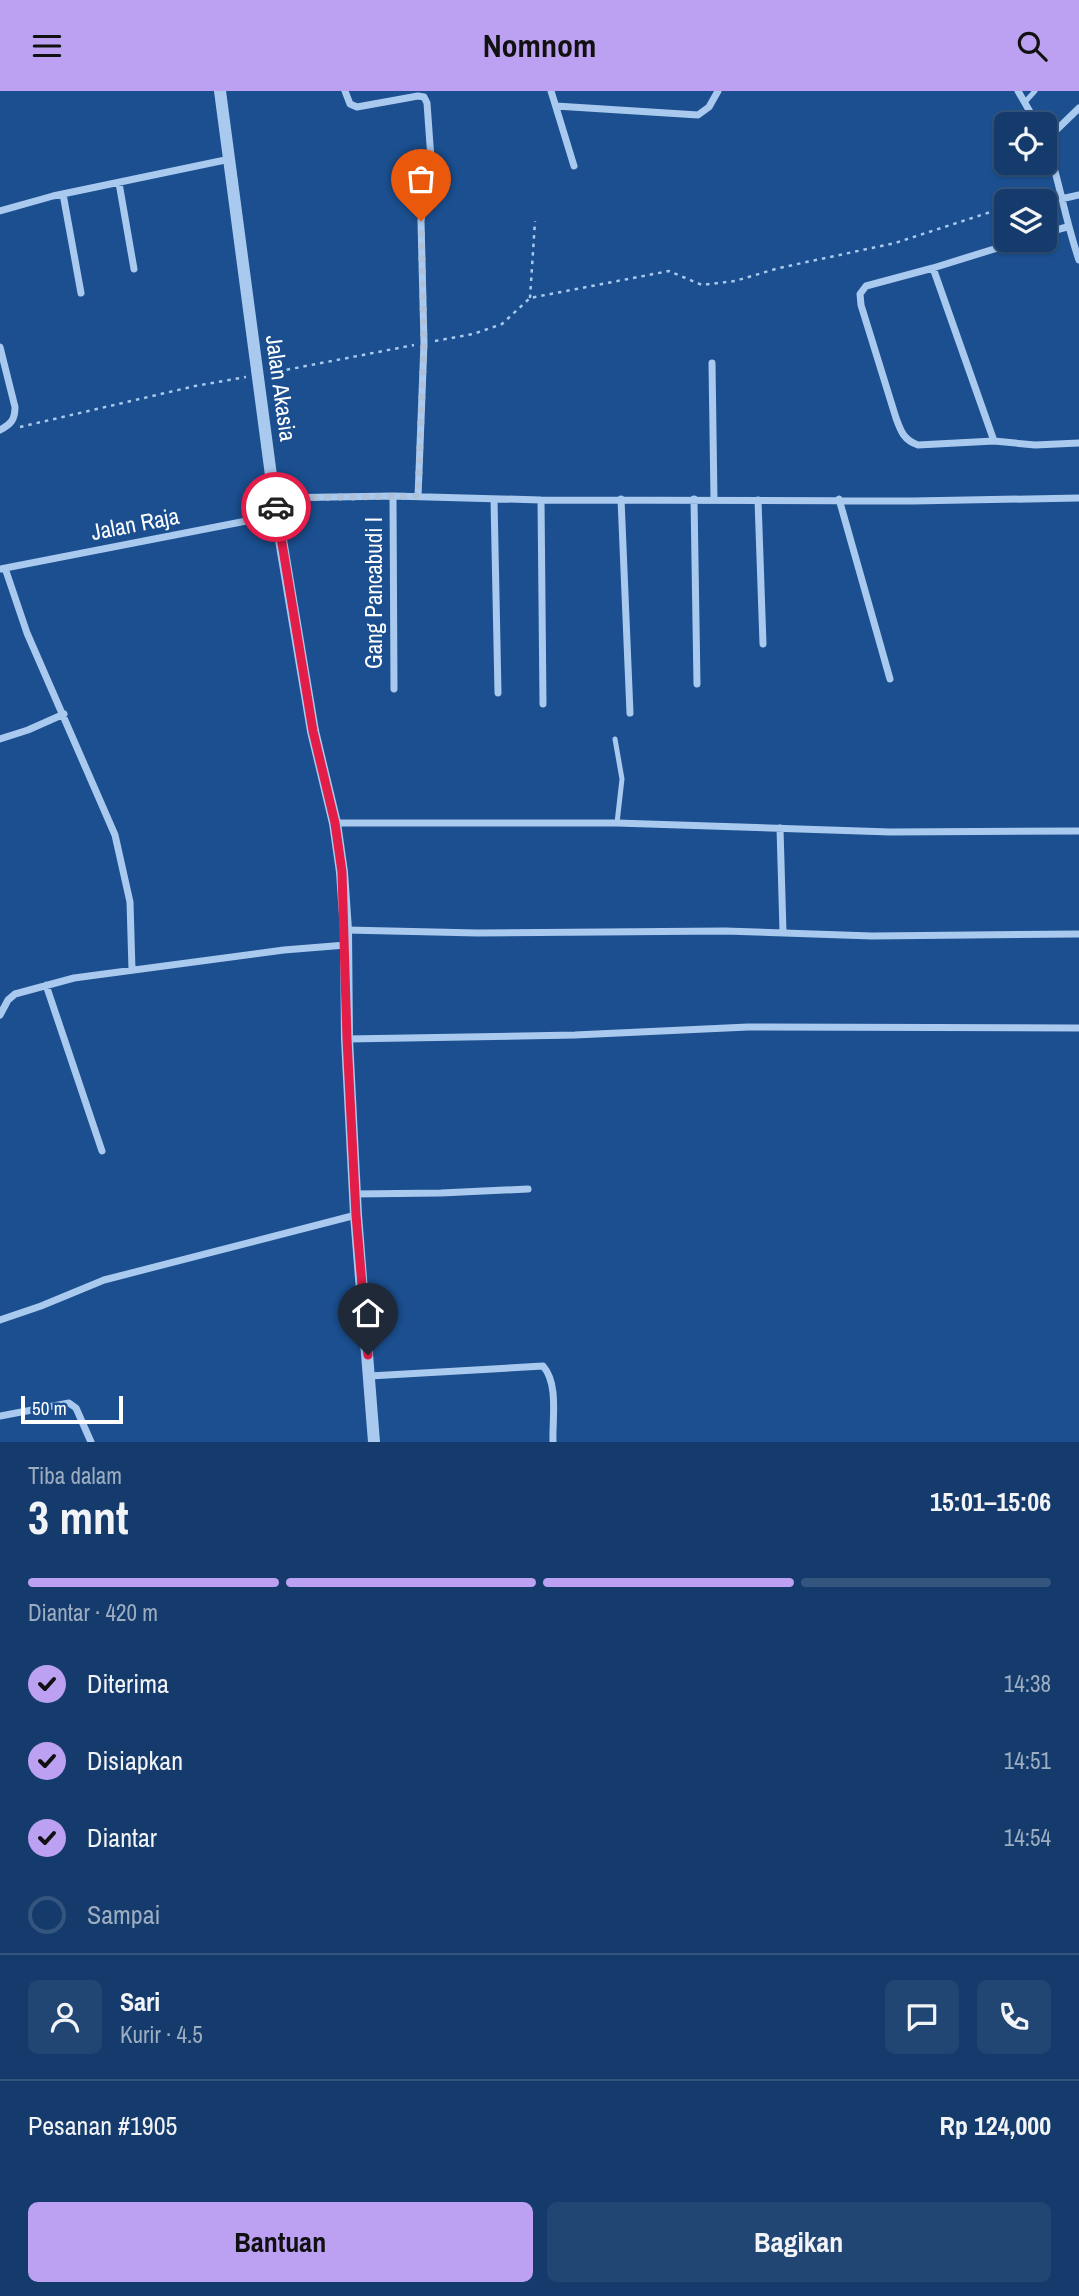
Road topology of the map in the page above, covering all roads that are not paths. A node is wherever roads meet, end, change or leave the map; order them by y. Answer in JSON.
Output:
{"nodes":[{"id":1,"x":220,"y":91,"type":"edge"},
{"id":2,"x":345,"y":91,"type":"edge"},
{"id":3,"x":551,"y":91,"type":"edge"},
{"id":4,"x":718,"y":91,"type":"edge"},
{"id":5,"x":1018,"y":91,"type":"edge"},
{"id":6,"x":1035,"y":91,"type":"edge"},
{"id":7,"x":1025,"y":102,"type":"junction"},
{"id":8,"x":556,"y":106,"type":"junction"},
{"id":9,"x":1079,"y":109,"type":"edge"},
{"id":10,"x":1030,"y":112,"type":"edge"},
{"id":11,"x":1057,"y":128,"type":"edge"},
{"id":12,"x":230,"y":159,"type":"junction"},
{"id":13,"x":574,"y":166,"type":"dead end"},
{"id":14,"x":1056,"y":175,"type":"edge"},
{"id":15,"x":119,"y":183,"type":"junction"},
{"id":16,"x":63,"y":194,"type":"junction"},
{"id":17,"x":1079,"y":195,"type":"edge"},
{"id":18,"x":1061,"y":199,"type":"junction"},
{"id":19,"x":0,"y":211,"type":"edge"},
{"id":20,"x":1067,"y":227,"type":"junction"},
{"id":21,"x":1057,"y":230,"type":"edge"},
{"id":22,"x":994,"y":249,"type":"edge"},
{"id":23,"x":1079,"y":260,"type":"edge"},
{"id":24,"x":933,"y":268,"type":"junction"},
{"id":25,"x":134,"y":269,"type":"dead end"},
{"id":26,"x":81,"y":293,"type":"dead end"},
{"id":27,"x":0,"y":347,"type":"edge"},
{"id":28,"x":712,"y":363,"type":"dead end"},
{"id":29,"x":0,"y":430,"type":"edge"},
{"id":30,"x":994,"y":442,"type":"junction"},
{"id":31,"x":1079,"y":443,"type":"edge"},
{"id":32,"x":393,"y":496,"type":"junction"},
{"id":33,"x":418,"y":496,"type":"junction"},
{"id":34,"x":274,"y":498,"type":"junction"},
{"id":35,"x":1079,"y":498,"type":"edge"},
{"id":36,"x":494,"y":499,"type":"junction"},
{"id":37,"x":621,"y":499,"type":"junction"},
{"id":38,"x":694,"y":499,"type":"junction"},
{"id":39,"x":839,"y":499,"type":"junction"},
{"id":40,"x":541,"y":500,"type":"junction"},
{"id":41,"x":714,"y":500,"type":"junction"},
{"id":42,"x":758,"y":500,"type":"junction"},
{"id":43,"x":278,"y":515,"type":"junction"},
{"id":44,"x":3,"y":568,"type":"edge"},
{"id":45,"x":764,"y":644,"type":"dead end"},
{"id":46,"x":890,"y":679,"type":"dead end"},
{"id":47,"x":697,"y":684,"type":"dead end"},
{"id":48,"x":394,"y":689,"type":"dead end"},
{"id":49,"x":498,"y":693,"type":"dead end"},
{"id":50,"x":543,"y":704,"type":"dead end"},
{"id":51,"x":629,"y":713,"type":"dead end"},
{"id":52,"x":64,"y":714,"type":"junction"},
{"id":53,"x":0,"y":739,"type":"edge"},
{"id":54,"x":615,"y":739,"type":"dead end"},
{"id":55,"x":335,"y":823,"type":"junction"},
{"id":56,"x":617,"y":823,"type":"junction"},
{"id":57,"x":780,"y":828,"type":"junction"},
{"id":58,"x":1079,"y":831,"type":"edge"},
{"id":59,"x":346,"y":930,"type":"junction"},
{"id":60,"x":783,"y":932,"type":"junction"},
{"id":61,"x":1079,"y":934,"type":"edge"},
{"id":62,"x":346,"y":945,"type":"junction"},
{"id":63,"x":132,"y":970,"type":"junction"},
{"id":64,"x":46,"y":985,"type":"junction"},
{"id":65,"x":0,"y":1015,"type":"edge"},
{"id":66,"x":1079,"y":1028,"type":"edge"},
{"id":67,"x":347,"y":1039,"type":"junction"},
{"id":68,"x":102,"y":1151,"type":"dead end"},
{"id":69,"x":528,"y":1189,"type":"dead end"},
{"id":70,"x":355,"y":1194,"type":"junction"},
{"id":71,"x":356,"y":1215,"type":"junction"},
{"id":72,"x":0,"y":1320,"type":"edge"},
{"id":73,"x":370,"y":1376,"type":"junction"},
{"id":74,"x":0,"y":1416,"type":"edge"},
{"id":75,"x":90,"y":1442,"type":"edge"},
{"id":76,"x":374,"y":1442,"type":"edge"},
{"id":77,"x":553,"y":1442,"type":"edge"}],
"edges":[{"from":1,"to":12,"type":"street","name":"Jalan Akasia"},
{"from":2,"to":33,"type":"street"},
{"from":3,"to":8,"type":"street"},
{"from":4,"to":8,"type":"street"},
{"from":5,"to":7,"type":"street"},
{"from":6,"to":7,"type":"lane"},
{"from":7,"to":10,"type":"street"},
{"from":8,"to":13,"type":"street"},
{"from":9,"to":11,"type":"street"},
{"from":12,"to":15,"type":"street"},
{"from":12,"to":34,"type":"street","name":"Jalan Akasia"},
{"from":14,"to":18,"type":"street"},
{"from":15,"to":16,"type":"street"},
{"from":15,"to":25,"type":"street"},
{"from":16,"to":19,"type":"street"},
{"from":16,"to":26,"type":"street"},
{"from":17,"to":18,"type":"street"},
{"from":18,"to":20,"type":"street"},
{"from":20,"to":21,"type":"street"},
{"from":20,"to":23,"type":"street"},
{"from":22,"to":24,"type":"street"},
{"from":24,"to":30,"type":"street"},
{"from":24,"to":30,"type":"street"},
{"from":27,"to":29,"type":"street"},
{"from":28,"to":41,"type":"street"},
{"from":30,"to":31,"type":"street"},
{"from":32,"to":33,"type":"street"},
{"from":32,"to":34,"type":"street"},
{"from":32,"to":48,"type":"street","name":"Gang Pancabudi I"},
{"from":33,"to":36,"type":"street"},
{"from":34,"to":43,"type":"street","name":"Jalan Akasia"},
{"from":35,"to":39,"type":"street"},
{"from":36,"to":40,"type":"street"},
{"from":36,"to":49,"type":"street"},
{"from":37,"to":38,"type":"street"},
{"from":37,"to":40,"type":"street"},
{"from":37,"to":51,"type":"street"},
{"from":38,"to":41,"type":"street"},
{"from":38,"to":47,"type":"street"},
{"from":39,"to":42,"type":"street"},
{"from":39,"to":46,"type":"street"},
{"from":40,"to":50,"type":"street"},
{"from":41,"to":42,"type":"street"},
{"from":42,"to":45,"type":"street"},
{"from":43,"to":44,"type":"street","name":"Jalan Raja"},
{"from":43,"to":55,"type":"street","name":"Jalan Akasia"},
{"from":44,"to":52,"type":"street"},
{"from":52,"to":53,"type":"street"},
{"from":52,"to":63,"type":"street"},
{"from":54,"to":56,"type":"lane"},
{"from":55,"to":56,"type":"street"},
{"from":55,"to":59,"type":"street","name":"Jalan Akasia"},
{"from":56,"to":57,"type":"street"},
{"from":57,"to":58,"type":"street"},
{"from":57,"to":60,"type":"street"},
{"from":59,"to":60,"type":"street"},
{"from":59,"to":62,"type":"street","name":"Jalan Akasia"},
{"from":60,"to":61,"type":"street"},
{"from":62,"to":63,"type":"street"},
{"from":62,"to":67,"type":"street","name":"Jalan Akasia"},
{"from":63,"to":64,"type":"street"},
{"from":64,"to":65,"type":"street"},
{"from":64,"to":68,"type":"street"},
{"from":66,"to":67,"type":"street"},
{"from":67,"to":70,"type":"street","name":"Jalan Akasia"},
{"from":69,"to":70,"type":"street"},
{"from":70,"to":71,"type":"street","name":"Jalan Akasia"},
{"from":71,"to":72,"type":"street"},
{"from":71,"to":73,"type":"street","name":"Jalan Akasia"},
{"from":73,"to":76,"type":"street","name":"Jalan Akasia"},
{"from":73,"to":77,"type":"street"},
{"from":74,"to":75,"type":"street"}]}
